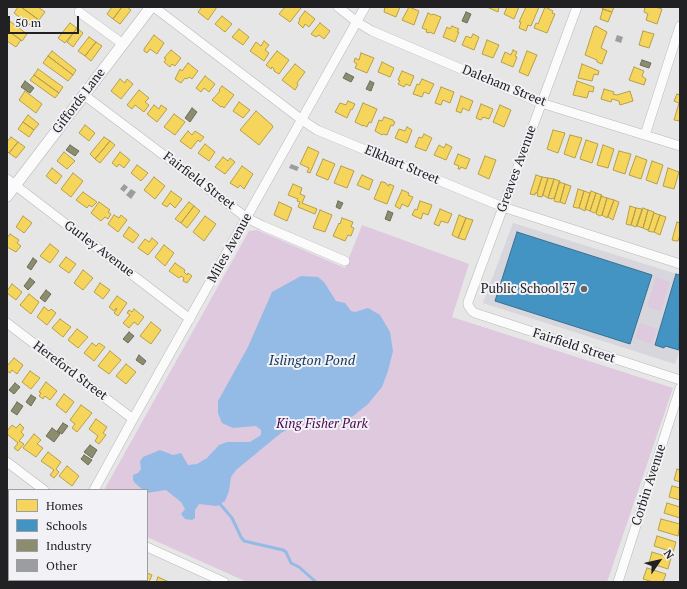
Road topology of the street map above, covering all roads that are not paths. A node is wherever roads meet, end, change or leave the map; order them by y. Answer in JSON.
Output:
{"nodes":[{"id":1,"x":153,"y":7,"type":"edge"},
{"id":2,"x":338,"y":7,"type":"edge"},
{"id":3,"x":365,"y":7,"type":"edge"},
{"id":4,"x":578,"y":7,"type":"edge"},
{"id":5,"x":79,"y":12,"type":"dead end"},
{"id":6,"x":357,"y":22,"type":"junction"},
{"id":7,"x":680,"y":26,"type":"edge"},
{"id":8,"x":123,"y":44,"type":"junction"},
{"id":9,"x":84,"y":95,"type":"junction"},
{"id":10,"x":541,"y":103,"type":"junction"},
{"id":11,"x":302,"y":120,"type":"junction"},
{"id":12,"x":645,"y":135,"type":"junction"},
{"id":13,"x":680,"y":146,"type":"edge"},
{"id":14,"x":11,"y":182,"type":"edge"},
{"id":15,"x":7,"y":196,"type":"edge"},
{"id":16,"x":503,"y":207,"type":"junction"},
{"id":17,"x":247,"y":218,"type":"junction"},
{"id":18,"x":345,"y":261,"type":"dead end"},
{"id":19,"x":680,"y":264,"type":"edge"},
{"id":20,"x":470,"y":309,"type":"joint"},
{"id":21,"x":190,"y":319,"type":"junction"},
{"id":22,"x":7,"y":323,"type":"edge"},
{"id":23,"x":680,"y":380,"type":"edge"},
{"id":24,"x":680,"y":388,"type":"edge"},
{"id":25,"x":133,"y":419,"type":"junction"},
{"id":26,"x":7,"y":462,"type":"edge"},
{"id":27,"x":43,"y":489,"type":"edge"},
{"id":28,"x":95,"y":489,"type":"edge"},
{"id":29,"x":148,"y":547,"type":"edge"},
{"id":30,"x":224,"y":582,"type":"edge"},
{"id":31,"x":618,"y":582,"type":"edge"}],
"edges":[{"from":1,"to":8,"type":"street","name":"Giffords Lane"},
{"from":1,"to":11,"type":"street","name":"Elkhart Street"},
{"from":2,"to":6,"type":"street","name":"Daleham Street"},
{"from":3,"to":6,"type":"street","name":"Miles Avenue"},
{"from":4,"to":10,"type":"street","name":"Greaves Avenue"},
{"from":5,"to":8,"type":"street"},
{"from":6,"to":10,"type":"street","name":"Daleham Street"},
{"from":6,"to":11,"type":"street","name":"Miles Avenue"},
{"from":7,"to":12,"type":"street"},
{"from":8,"to":9,"type":"street","name":"Giffords Lane"},
{"from":9,"to":14,"type":"street","name":"Giffords Lane"},
{"from":9,"to":17,"type":"street","name":"Fairfield Street"},
{"from":10,"to":12,"type":"street","name":"Daleham Street"},
{"from":10,"to":16,"type":"street","name":"Greaves Avenue"},
{"from":11,"to":16,"type":"street","name":"Elkhart Street"},
{"from":11,"to":17,"type":"street","name":"Miles Avenue"},
{"from":12,"to":13,"type":"street","name":"Daleham Street"},
{"from":14,"to":15,"type":"street","name":"Giffords Lane"},
{"from":14,"to":21,"type":"street","name":"Gurley Avenue"},
{"from":16,"to":19,"type":"street","name":"Elkhart Street"},
{"from":16,"to":20,"type":"street","name":"Greaves Avenue"},
{"from":17,"to":18,"type":"street","name":"Fairfield Street"},
{"from":17,"to":21,"type":"street","name":"Miles Avenue"},
{"from":20,"to":23,"type":"street","name":"Fairfield Street"},
{"from":21,"to":25,"type":"street","name":"Miles Avenue"},
{"from":22,"to":25,"type":"street","name":"Hereford Street"},
{"from":24,"to":31,"type":"street","name":"Corbin Avenue"},
{"from":25,"to":28,"type":"street","name":"Miles Avenue"},
{"from":26,"to":27,"type":"street"},
{"from":29,"to":30,"type":"street"}]}
